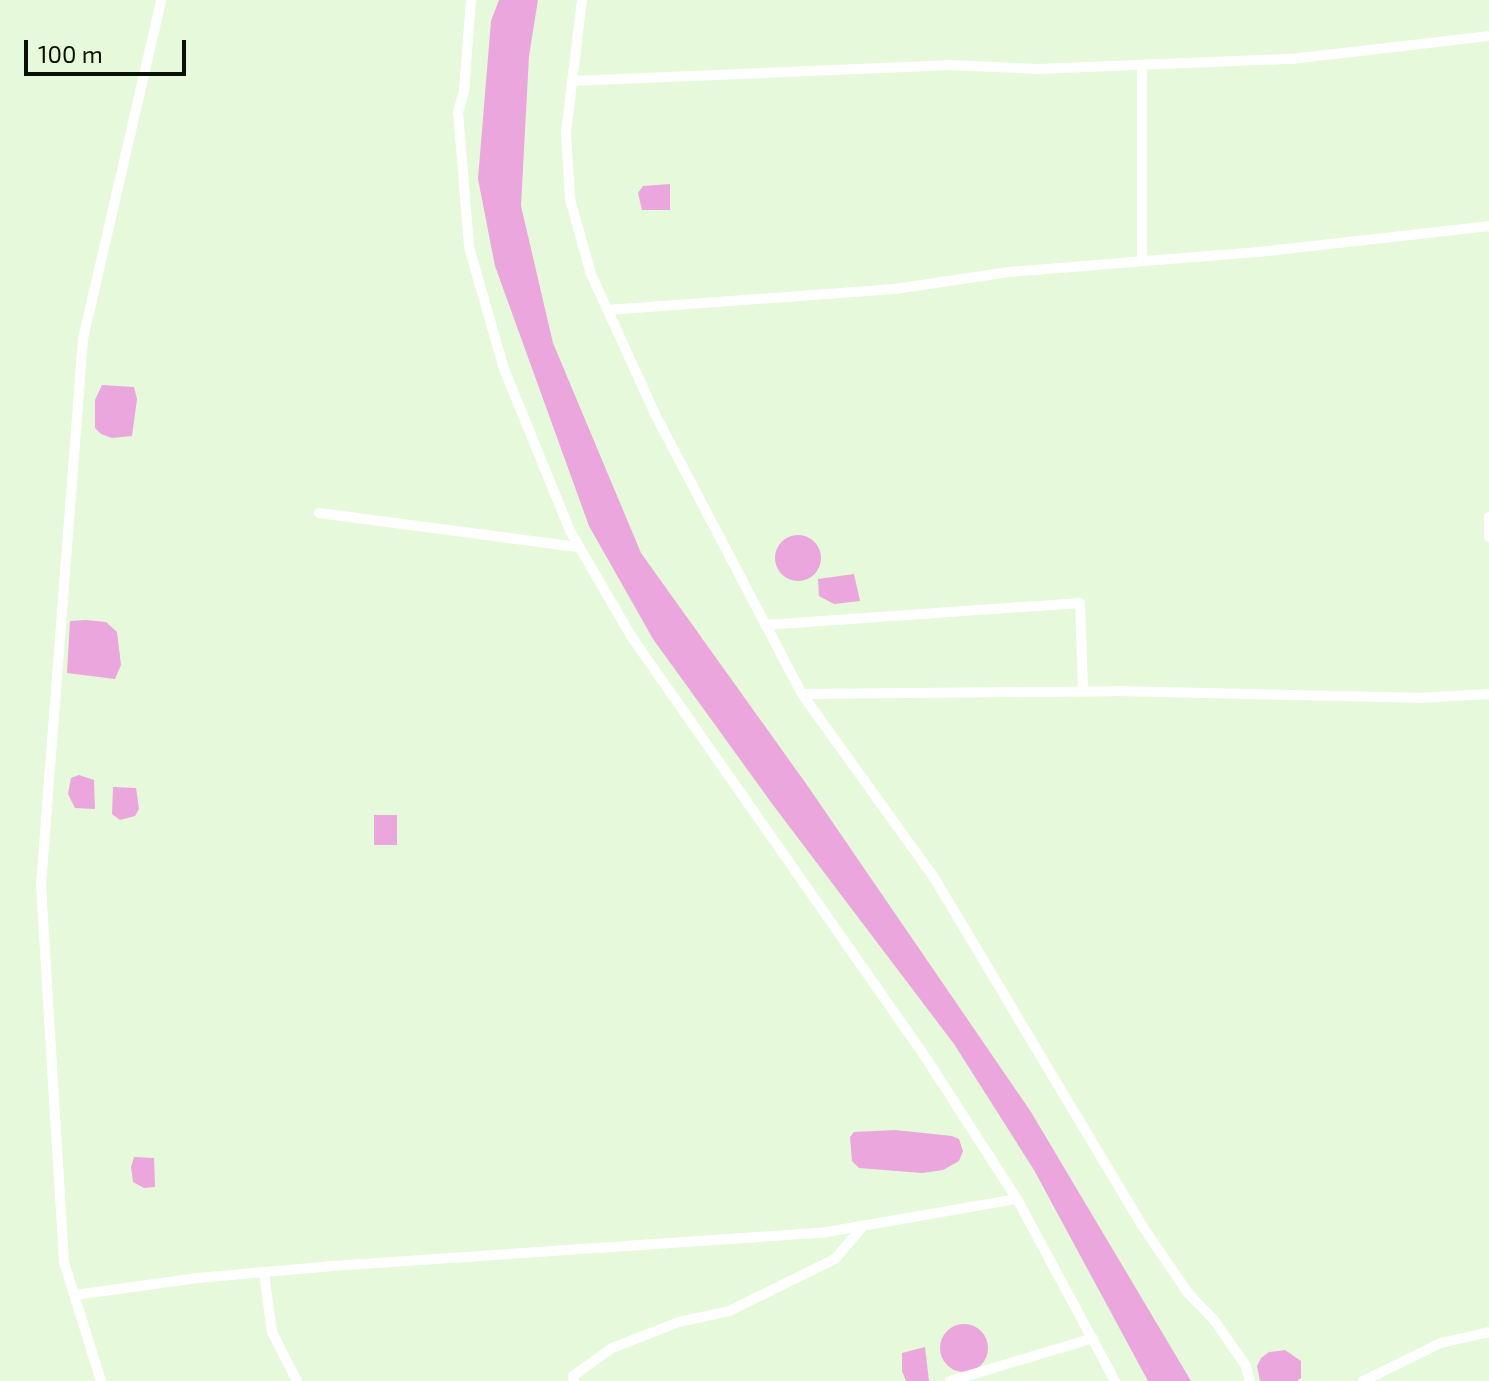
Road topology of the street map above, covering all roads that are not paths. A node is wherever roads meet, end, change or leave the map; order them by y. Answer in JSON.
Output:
{"nodes":[{"id":1,"x":161,"y":0,"type":"edge"},
{"id":2,"x":471,"y":0,"type":"edge"},
{"id":3,"x":582,"y":0,"type":"edge"},
{"id":4,"x":1489,"y":36,"type":"edge"},
{"id":5,"x":1142,"y":65,"type":"junction"},
{"id":6,"x":572,"y":81,"type":"junction"},
{"id":7,"x":1489,"y":226,"type":"edge"},
{"id":8,"x":1142,"y":261,"type":"junction"},
{"id":9,"x":608,"y":310,"type":"junction"},
{"id":10,"x":319,"y":513,"type":"dead end"},
{"id":11,"x":1489,"y":517,"type":"edge"},
{"id":12,"x":1489,"y":537,"type":"edge"},
{"id":13,"x":579,"y":547,"type":"junction"},
{"id":14,"x":765,"y":625,"type":"junction"},
{"id":15,"x":1083,"y":691,"type":"junction"},
{"id":16,"x":802,"y":694,"type":"junction"},
{"id":17,"x":1489,"y":694,"type":"edge"},
{"id":18,"x":1017,"y":1199,"type":"junction"},
{"id":19,"x":863,"y":1226,"type":"junction"},
{"id":20,"x":264,"y":1273,"type":"junction"},
{"id":21,"x":75,"y":1295,"type":"junction"},
{"id":22,"x":1489,"y":1332,"type":"edge"},
{"id":23,"x":1093,"y":1338,"type":"junction"},
{"id":24,"x":101,"y":1381,"type":"edge"},
{"id":25,"x":297,"y":1381,"type":"edge"},
{"id":26,"x":574,"y":1381,"type":"edge"},
{"id":27,"x":950,"y":1381,"type":"edge"},
{"id":28,"x":1115,"y":1381,"type":"edge"},
{"id":29,"x":1250,"y":1381,"type":"edge"},
{"id":30,"x":1363,"y":1381,"type":"edge"}],
"edges":[{"from":1,"to":21,"type":"street"},
{"from":2,"to":13,"type":"street"},
{"from":3,"to":6,"type":"street"},
{"from":4,"to":5,"type":"street"},
{"from":5,"to":6,"type":"street"},
{"from":5,"to":8,"type":"street"},
{"from":6,"to":9,"type":"street"},
{"from":7,"to":8,"type":"street"},
{"from":8,"to":9,"type":"street"},
{"from":9,"to":14,"type":"street"},
{"from":10,"to":13,"type":"street"},
{"from":11,"to":12,"type":"street"},
{"from":13,"to":18,"type":"street"},
{"from":14,"to":15,"type":"street"},
{"from":14,"to":16,"type":"street"},
{"from":15,"to":16,"type":"street"},
{"from":15,"to":17,"type":"street"},
{"from":16,"to":29,"type":"street"},
{"from":18,"to":19,"type":"street"},
{"from":18,"to":23,"type":"street"},
{"from":19,"to":20,"type":"street"},
{"from":19,"to":26,"type":"street"},
{"from":20,"to":21,"type":"street"},
{"from":20,"to":25,"type":"street"},
{"from":21,"to":24,"type":"street"},
{"from":22,"to":30,"type":"street"},
{"from":23,"to":27,"type":"street"},
{"from":23,"to":28,"type":"street"}]}
